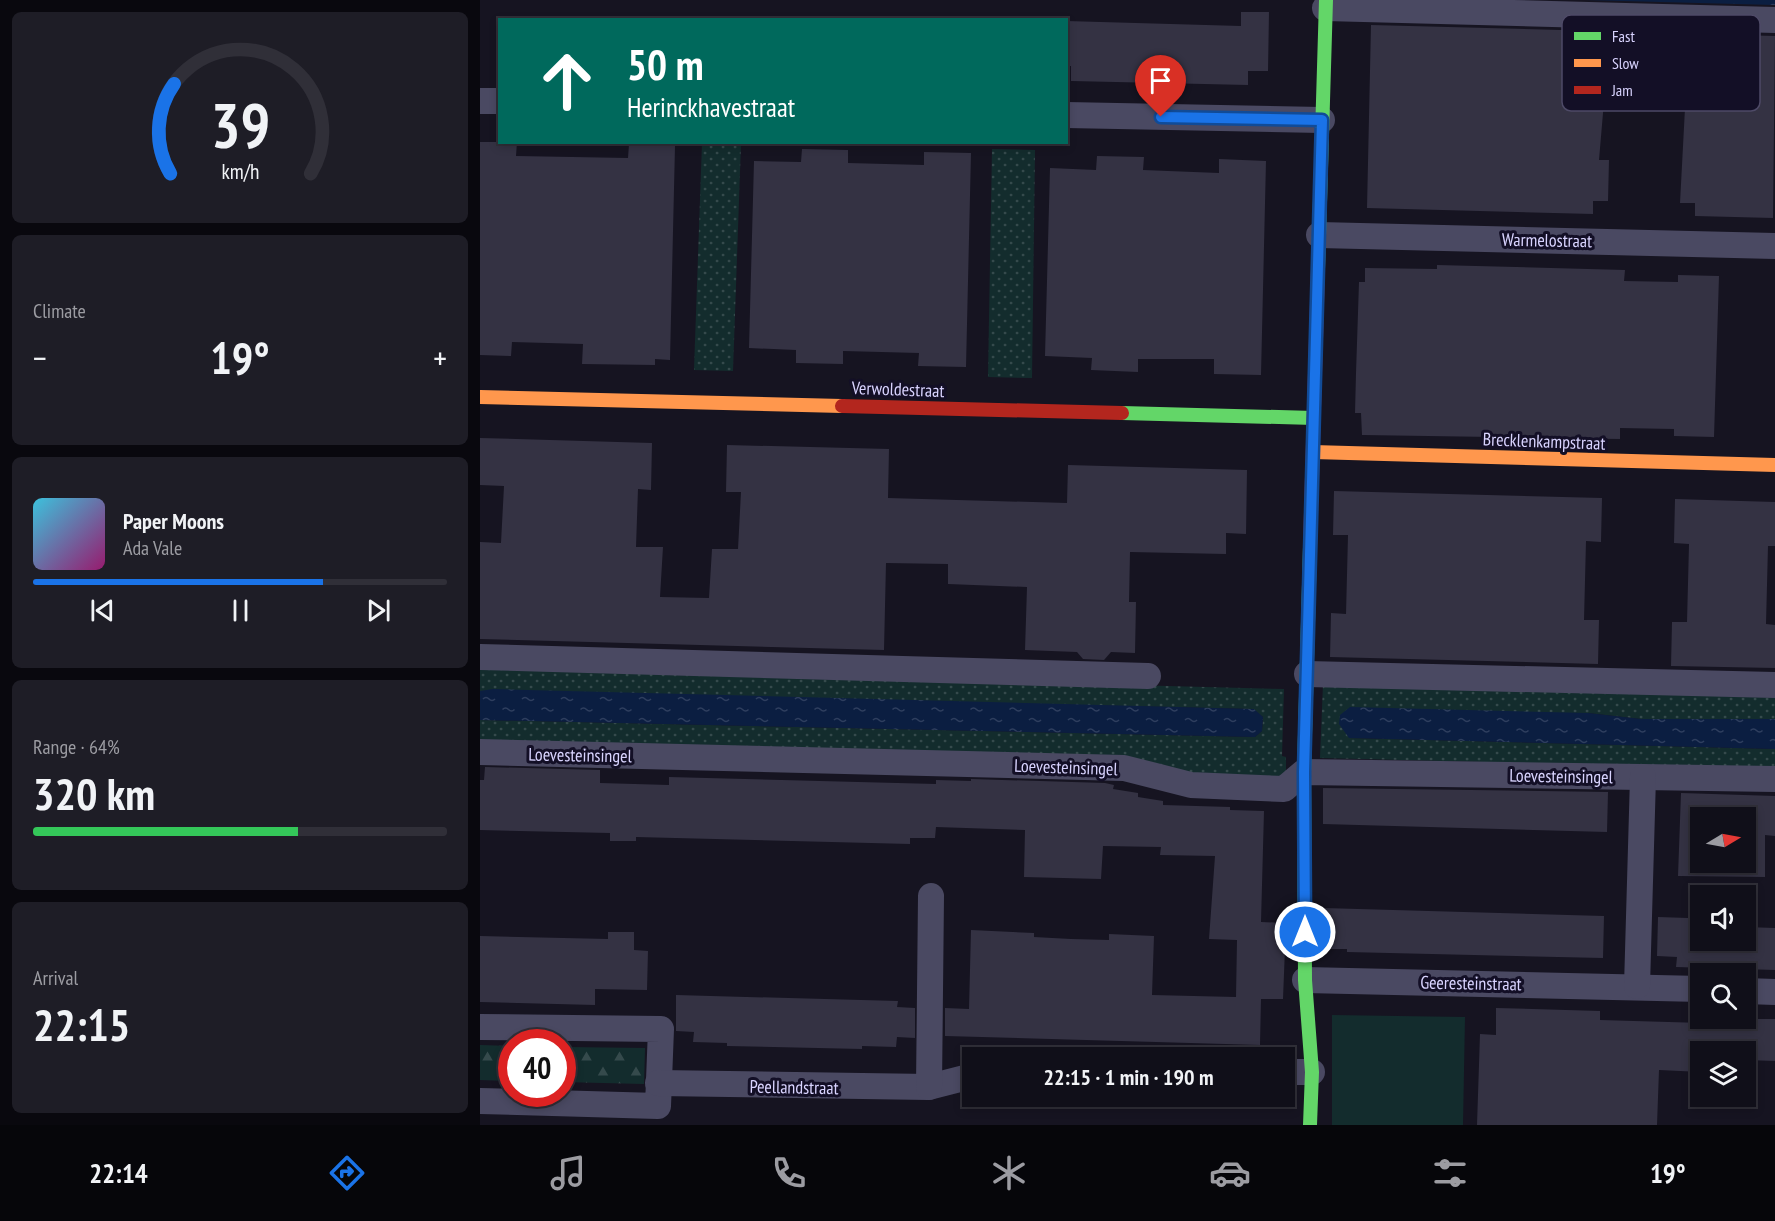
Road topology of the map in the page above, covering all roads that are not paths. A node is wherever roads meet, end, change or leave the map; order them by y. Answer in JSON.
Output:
{"nodes":[{"id":1,"x":1325,"y":4,"type":"edge"},
{"id":2,"x":1634,"y":15,"type":"edge"},
{"id":3,"x":1760,"y":19,"type":"edge"},
{"id":4,"x":1775,"y":20,"type":"edge"},
{"id":5,"x":480,"y":101,"type":"edge"},
{"id":6,"x":498,"y":101,"type":"edge"},
{"id":7,"x":1068,"y":115,"type":"edge"},
{"id":8,"x":1322,"y":120,"type":"junction"},
{"id":9,"x":1319,"y":235,"type":"junction"},
{"id":10,"x":1775,"y":246,"type":"edge"},
{"id":11,"x":480,"y":397,"type":"edge"},
{"id":12,"x":1314,"y":418,"type":"junction"},
{"id":13,"x":1313,"y":452,"type":"junction"},
{"id":14,"x":1775,"y":465,"type":"edge"},
{"id":15,"x":480,"y":657,"type":"edge"},
{"id":16,"x":1307,"y":674,"type":"junction"},
{"id":17,"x":1148,"y":676,"type":"dead end"},
{"id":18,"x":1775,"y":685,"type":"edge"},
{"id":19,"x":480,"y":752,"type":"edge"},
{"id":20,"x":1304,"y":772,"type":"junction"},
{"id":21,"x":1643,"y":777,"type":"junction"},
{"id":22,"x":1775,"y":779,"type":"edge"},
{"id":23,"x":931,"y":896,"type":"dead end"},
{"id":24,"x":1305,"y":980,"type":"junction"},
{"id":25,"x":1637,"y":986,"type":"junction"},
{"id":26,"x":1690,"y":988,"type":"edge"},
{"id":27,"x":1756,"y":991,"type":"edge"},
{"id":28,"x":1775,"y":992,"type":"edge"},
{"id":29,"x":480,"y":1027,"type":"edge"},
{"id":30,"x":1295,"y":1072,"type":"edge"},
{"id":31,"x":1312,"y":1072,"type":"junction"},
{"id":32,"x":962,"y":1079,"type":"edge"},
{"id":33,"x":658,"y":1083,"type":"junction"},
{"id":34,"x":929,"y":1088,"type":"junction"},
{"id":35,"x":480,"y":1101,"type":"edge"},
{"id":36,"x":1310,"y":1125,"type":"edge"}],
"edges":[{"from":1,"to":2,"type":"street"},
{"from":1,"to":8,"type":"street"},
{"from":3,"to":4,"type":"street"},
{"from":5,"to":6,"type":"street"},
{"from":7,"to":8,"type":"street"},
{"from":8,"to":9,"type":"street"},
{"from":9,"to":10,"type":"street","name":"Warmelostraat"},
{"from":9,"to":12,"type":"street"},
{"from":11,"to":12,"type":"street","name":"Verwoldestraat"},
{"from":12,"to":13,"type":"street"},
{"from":13,"to":14,"type":"street","name":"Brecklenkampstraat"},
{"from":13,"to":16,"type":"street"},
{"from":15,"to":17,"type":"street"},
{"from":16,"to":18,"type":"street"},
{"from":16,"to":20,"type":"street"},
{"from":19,"to":20,"type":"street","name":"Loevesteinsingel"},
{"from":20,"to":21,"type":"street","name":"Loevesteinsingel"},
{"from":20,"to":24,"type":"street"},
{"from":21,"to":22,"type":"street","name":"Loevesteinsingel"},
{"from":21,"to":25,"type":"street"},
{"from":23,"to":34,"type":"street"},
{"from":24,"to":25,"type":"street","name":"Geeresteinstraat"},
{"from":24,"to":31,"type":"street"},
{"from":25,"to":26,"type":"street","name":"Geeresteinstraat"},
{"from":27,"to":28,"type":"street"},
{"from":29,"to":33,"type":"street"},
{"from":30,"to":31,"type":"street"},
{"from":31,"to":36,"type":"street"},
{"from":32,"to":34,"type":"street","name":"Peellandstraat"},
{"from":33,"to":34,"type":"street","name":"Peellandstraat"},
{"from":33,"to":35,"type":"street"}]}
